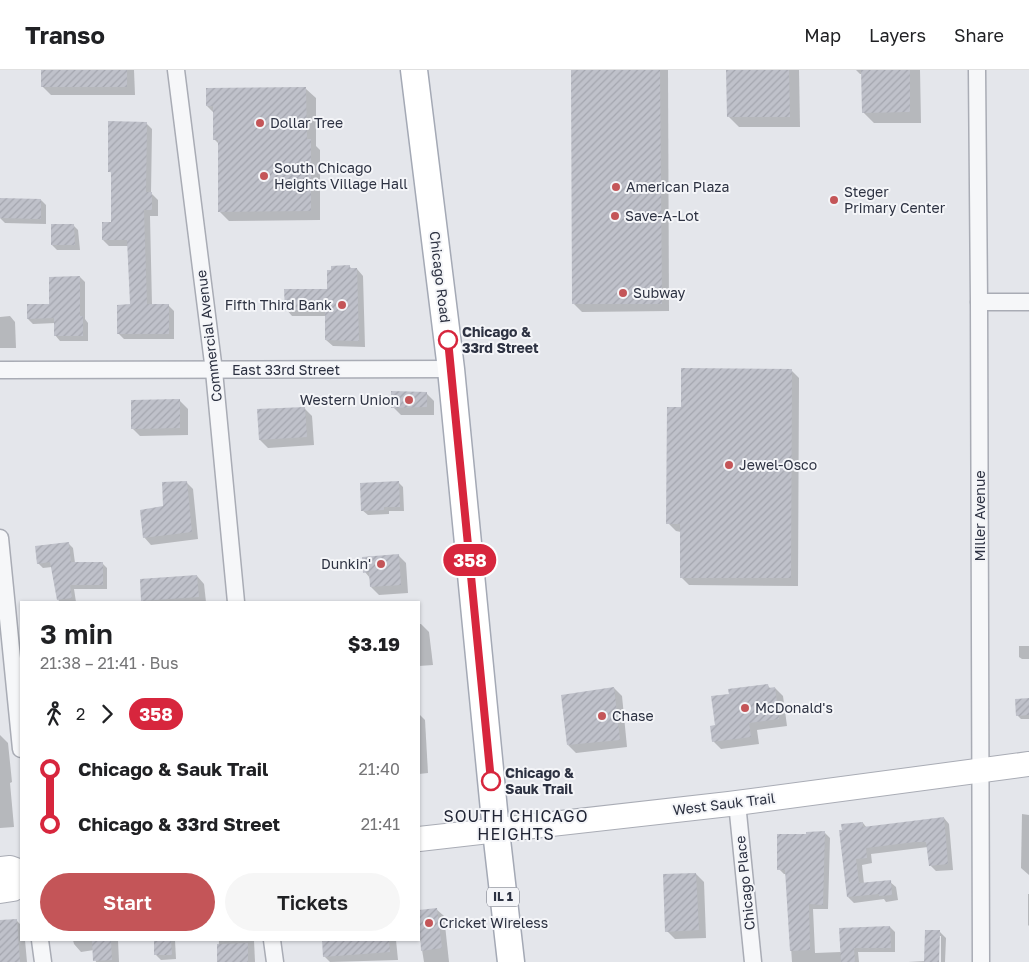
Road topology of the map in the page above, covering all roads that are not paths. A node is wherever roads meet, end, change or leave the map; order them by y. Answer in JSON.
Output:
{"nodes":[{"id":1,"x":176,"y":70,"type":"edge"},
{"id":2,"x":414,"y":70,"type":"edge"},
{"id":3,"x":977,"y":70,"type":"edge"},
{"id":4,"x":979,"y":302,"type":"junction"},
{"id":5,"x":1029,"y":302,"type":"edge"},
{"id":6,"x":451,"y":369,"type":"junction"},
{"id":7,"x":0,"y":370,"type":"edge"},
{"id":8,"x":214,"y":371,"type":"junction"},
{"id":9,"x":0,"y":538,"type":"edge"},
{"id":10,"x":236,"y":601,"type":"edge"},
{"id":11,"x":20,"y":739,"type":"edge"},
{"id":12,"x":1029,"y":764,"type":"edge"},
{"id":13,"x":980,"y":770,"type":"junction"},
{"id":14,"x":737,"y":803,"type":"junction"},
{"id":15,"x":496,"y":831,"type":"junction"},
{"id":16,"x":420,"y":838,"type":"edge"},
{"id":17,"x":0,"y":868,"type":"edge"},
{"id":18,"x":20,"y":872,"type":"edge"},
{"id":19,"x":20,"y":885,"type":"edge"},
{"id":20,"x":0,"y":891,"type":"edge"},
{"id":21,"x":40,"y":941,"type":"edge"},
{"id":22,"x":272,"y":941,"type":"edge"},
{"id":23,"x":43,"y":962,"type":"edge"},
{"id":24,"x":275,"y":962,"type":"edge"},
{"id":25,"x":511,"y":962,"type":"edge"},
{"id":26,"x":753,"y":962,"type":"edge"},
{"id":27,"x":981,"y":962,"type":"edge"}],
"edges":[{"from":1,"to":8,"type":"street","name":"Commercial Avenue"},
{"from":2,"to":6,"type":"main road","name":"Chicago Road","number":"IL 1"},
{"from":3,"to":4,"type":"street","name":"Miller Avenue"},
{"from":4,"to":5,"type":"street"},
{"from":4,"to":13,"type":"street","name":"Miller Avenue"},
{"from":6,"to":8,"type":"street","name":"East 33rd Street"},
{"from":6,"to":15,"type":"main road","name":"Chicago Road","number":"IL 1"},
{"from":7,"to":8,"type":"street","name":"East 33rd Street"},
{"from":8,"to":10,"type":"street","name":"Commercial Avenue"},
{"from":9,"to":11,"type":"street"},
{"from":12,"to":13,"type":"main road","name":"West Sauk Trail"},
{"from":13,"to":14,"type":"main road","name":"West Sauk Trail"},
{"from":13,"to":27,"type":"street","name":"Miller Avenue"},
{"from":14,"to":15,"type":"main road","name":"West Sauk Trail"},
{"from":14,"to":26,"type":"street","name":"Chicago Place"},
{"from":15,"to":16,"type":"main road","name":"West Sauk Trail"},
{"from":15,"to":25,"type":"main road","name":"Chicago Road","number":"IL 1"},
{"from":17,"to":18,"type":"main road"},
{"from":19,"to":20,"type":"main road"},
{"from":21,"to":23,"type":"street"},
{"from":22,"to":24,"type":"street"}]}
